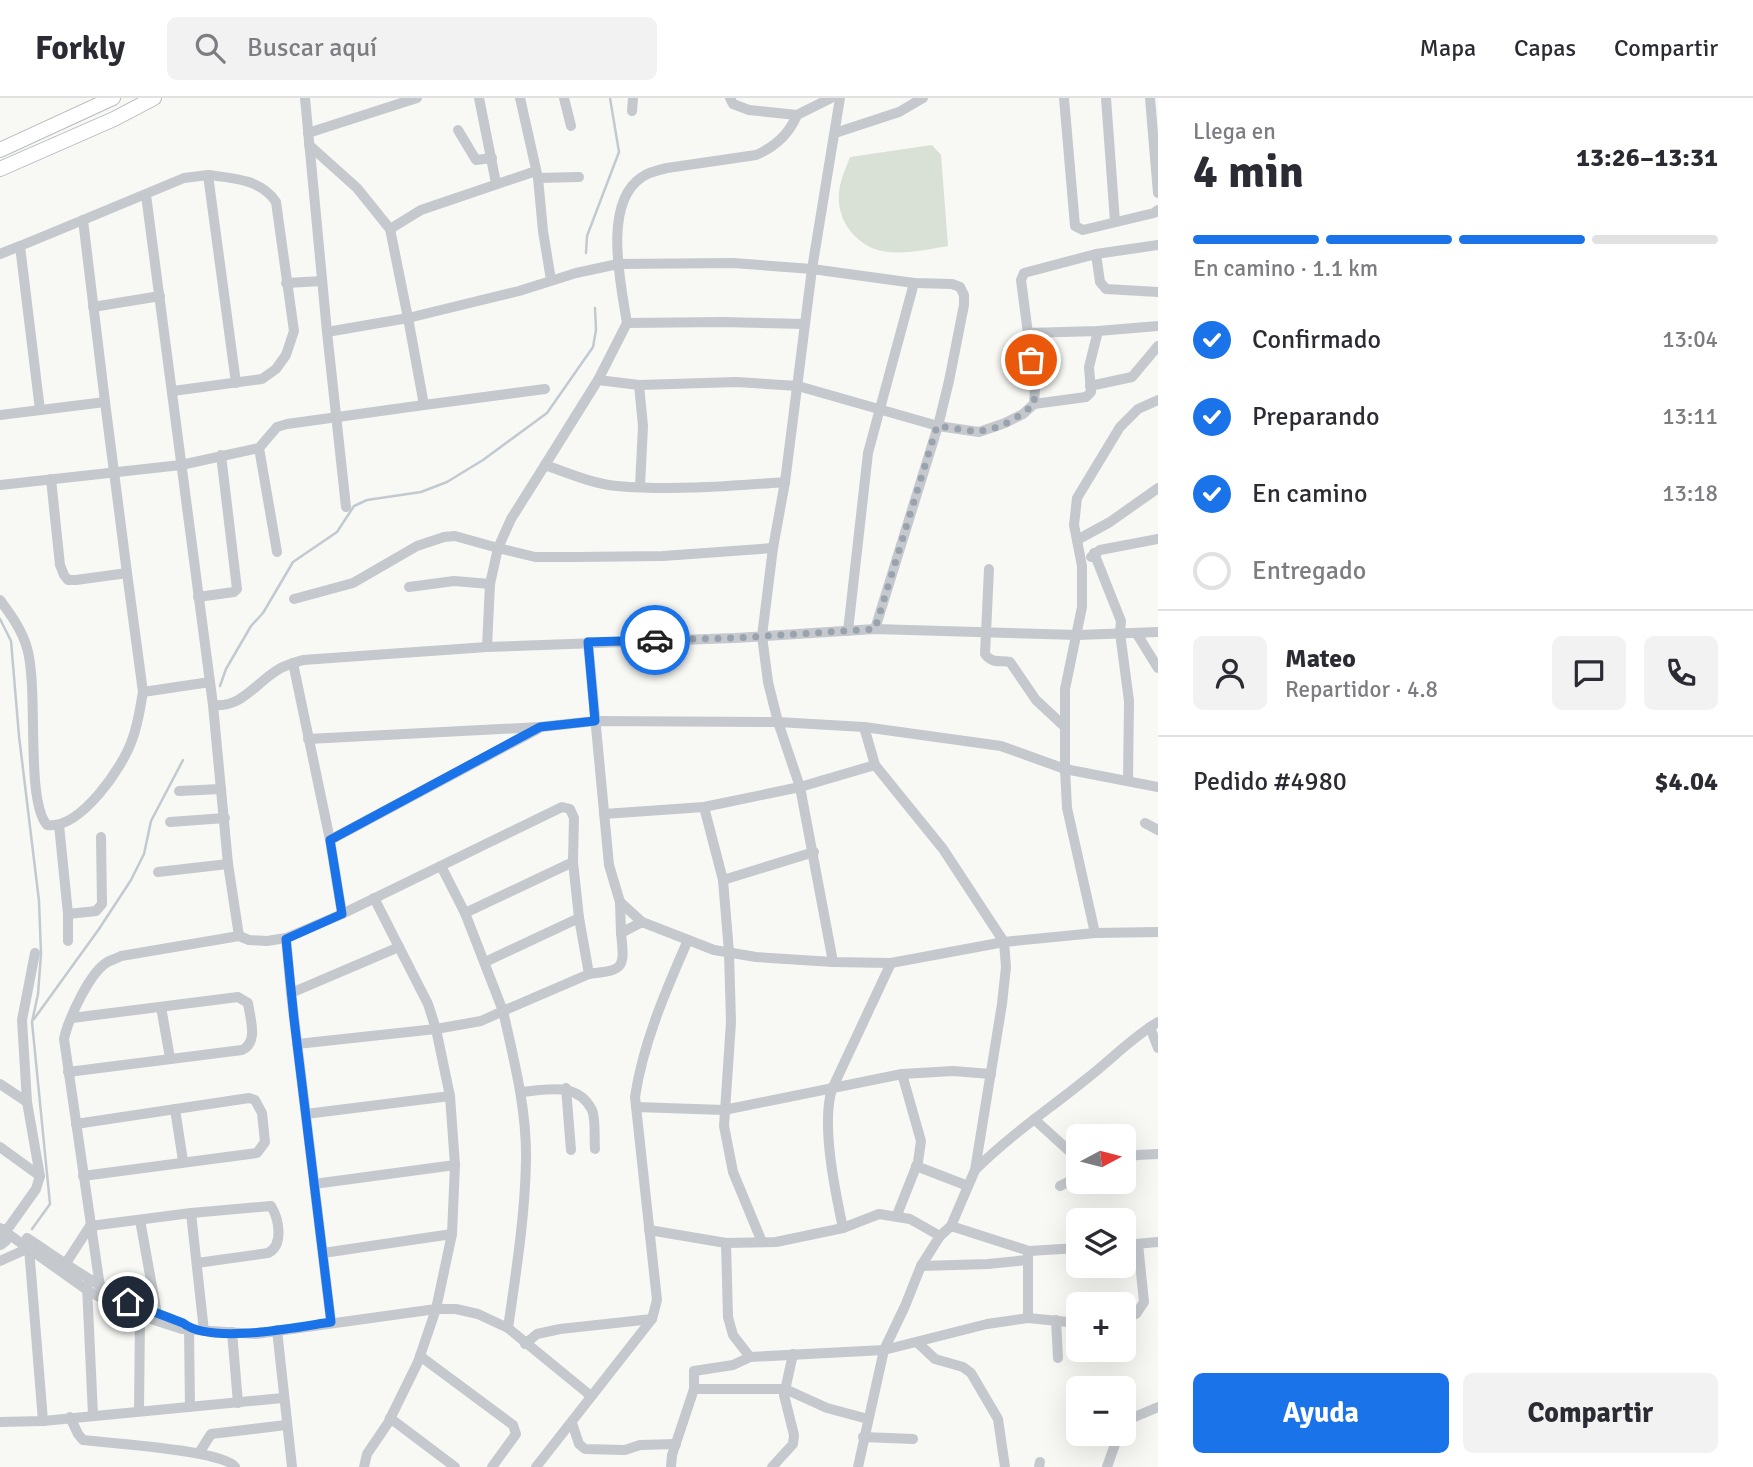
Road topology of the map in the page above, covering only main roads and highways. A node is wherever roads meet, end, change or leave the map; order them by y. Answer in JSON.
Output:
{"nodes":[{"id":1,"x":113,"y":98,"type":"edge"},
{"id":2,"x":154,"y":98,"type":"edge"},
{"id":3,"x":0,"y":150,"type":"edge"},
{"id":4,"x":0,"y":169,"type":"edge"}],
"edges":[{"from":1,"to":3,"type":"main road"},
{"from":2,"to":4,"type":"main road"}]}
